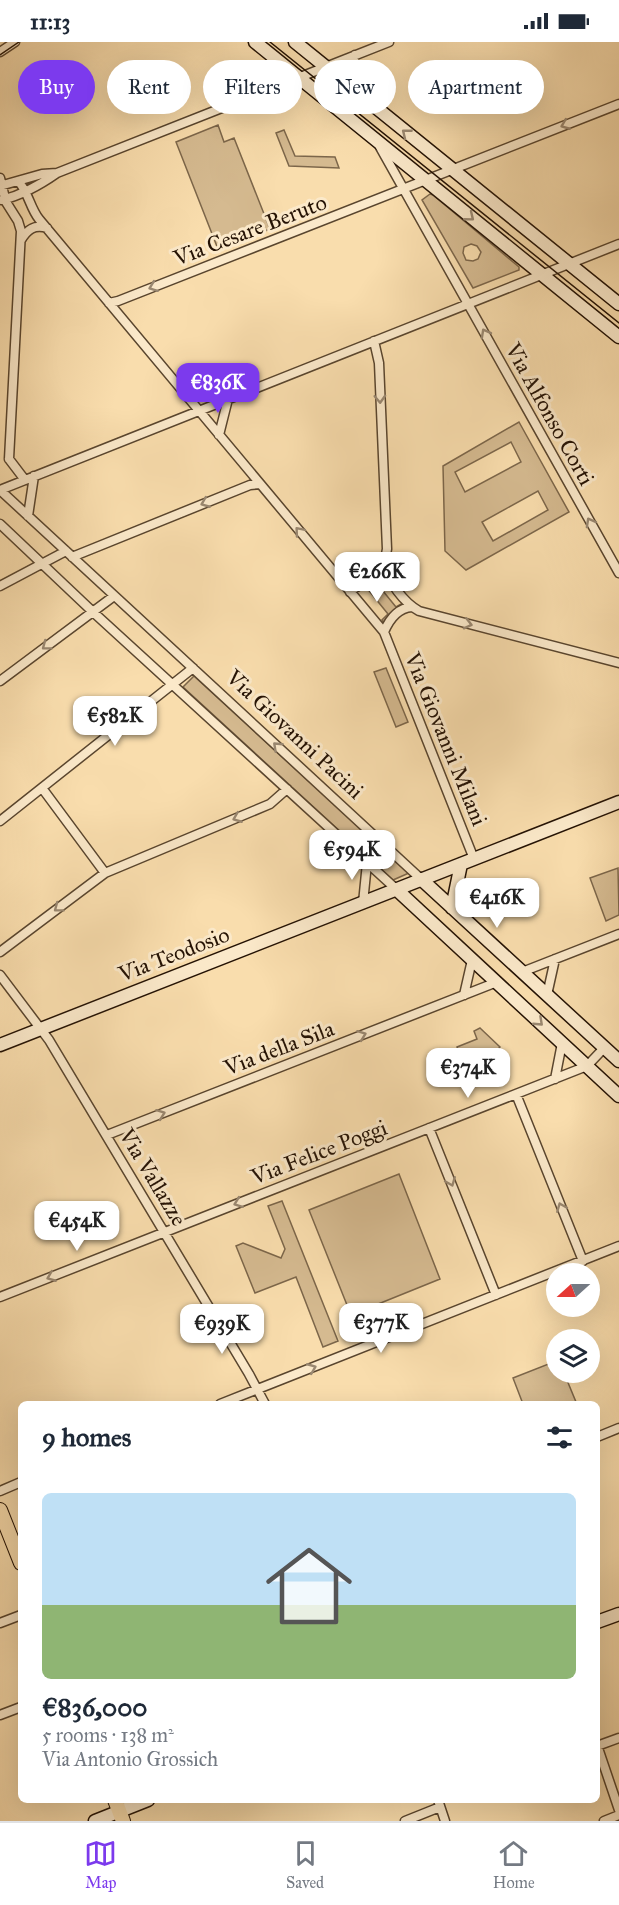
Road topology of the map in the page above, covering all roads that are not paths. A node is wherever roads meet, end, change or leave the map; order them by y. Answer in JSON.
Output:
{"nodes":[{"id":1,"x":15,"y":42,"type":"edge"},
{"id":2,"x":255,"y":42,"type":"edge"},
{"id":3,"x":295,"y":42,"type":"edge"},
{"id":4,"x":389,"y":42,"type":"edge"},
{"id":5,"x":0,"y":52,"type":"edge"},
{"id":6,"x":355,"y":55,"type":"junction"},
{"id":7,"x":272,"y":56,"type":"junction"},
{"id":8,"x":272,"y":60,"type":"edge"},
{"id":9,"x":277,"y":60,"type":"edge"},
{"id":10,"x":317,"y":60,"type":"edge"},
{"id":11,"x":342,"y":60,"type":"edge"},
{"id":12,"x":354,"y":60,"type":"edge"},
{"id":13,"x":302,"y":80,"type":"edge"},
{"id":14,"x":619,"y":104,"type":"edge"},
{"id":15,"x":205,"y":114,"type":"edge"},
{"id":16,"x":383,"y":114,"type":"edge"},
{"id":17,"x":377,"y":141,"type":"junction"},
{"id":18,"x":452,"y":170,"type":"junction"},
{"id":19,"x":57,"y":172,"type":"junction"},
{"id":20,"x":425,"y":180,"type":"junction"},
{"id":21,"x":18,"y":181,"type":"junction"},
{"id":22,"x":0,"y":184,"type":"edge"},
{"id":23,"x":404,"y":189,"type":"junction"},
{"id":24,"x":25,"y":192,"type":"junction"},
{"id":25,"x":2,"y":200,"type":"edge"},
{"id":26,"x":47,"y":228,"type":"junction"},
{"id":27,"x":21,"y":241,"type":"junction"},
{"id":28,"x":619,"y":244,"type":"edge"},
{"id":29,"x":569,"y":264,"type":"junction"},
{"id":30,"x":542,"y":275,"type":"junction"},
{"id":31,"x":109,"y":303,"type":"junction"},
{"id":32,"x":468,"y":304,"type":"junction"},
{"id":33,"x":619,"y":304,"type":"edge"},
{"id":34,"x":619,"y":337,"type":"edge"},
{"id":35,"x":374,"y":341,"type":"junction"},
{"id":36,"x":228,"y":399,"type":"junction"},
{"id":37,"x":198,"y":410,"type":"junction"},
{"id":38,"x":219,"y":435,"type":"junction"},
{"id":39,"x":9,"y":459,"type":"junction"},
{"id":40,"x":0,"y":465,"type":"edge"},
{"id":41,"x":30,"y":478,"type":"junction"},
{"id":42,"x":260,"y":484,"type":"junction"},
{"id":43,"x":0,"y":490,"type":"edge"},
{"id":44,"x":28,"y":516,"type":"junction"},
{"id":45,"x":0,"y":524,"type":"edge"},
{"id":46,"x":69,"y":554,"type":"junction"},
{"id":47,"x":42,"y":564,"type":"junction"},
{"id":48,"x":384,"y":565,"type":"junction"},
{"id":49,"x":619,"y":573,"type":"edge"},
{"id":50,"x":0,"y":586,"type":"edge"},
{"id":51,"x":350,"y":592,"type":"junction"},
{"id":52,"x":114,"y":596,"type":"junction"},
{"id":53,"x":412,"y":607,"type":"junction"},
{"id":54,"x":93,"y":612,"type":"junction"},
{"id":55,"x":384,"y":632,"type":"junction"},
{"id":56,"x":619,"y":663,"type":"edge"},
{"id":57,"x":193,"y":668,"type":"junction"},
{"id":58,"x":0,"y":681,"type":"edge"},
{"id":59,"x":173,"y":684,"type":"junction"},
{"id":60,"x":42,"y":788,"type":"junction"},
{"id":61,"x":287,"y":789,"type":"junction"},
{"id":62,"x":619,"y":802,"type":"edge"},
{"id":63,"x":0,"y":821,"type":"edge"},
{"id":64,"x":474,"y":859,"type":"junction"},
{"id":65,"x":367,"y":863,"type":"junction"},
{"id":66,"x":461,"y":864,"type":"junction"},
{"id":67,"x":105,"y":873,"type":"junction"},
{"id":68,"x":422,"y":879,"type":"junction"},
{"id":69,"x":396,"y":889,"type":"junction"},
{"id":70,"x":363,"y":903,"type":"junction"},
{"id":71,"x":452,"y":908,"type":"junction"},
{"id":72,"x":619,"y":934,"type":"edge"},
{"id":73,"x":0,"y":952,"type":"edge"},
{"id":74,"x":555,"y":959,"type":"junction"},
{"id":75,"x":472,"y":960,"type":"junction"},
{"id":76,"x":522,"y":972,"type":"junction"},
{"id":77,"x":0,"y":975,"type":"edge"},
{"id":78,"x":497,"y":982,"type":"junction"},
{"id":79,"x":464,"y":995,"type":"junction"},
{"id":80,"x":547,"y":995,"type":"junction"},
{"id":81,"x":42,"y":1029,"type":"junction"},
{"id":82,"x":562,"y":1043,"type":"junction"},
{"id":83,"x":0,"y":1045,"type":"edge"},
{"id":84,"x":604,"y":1048,"type":"junction"},
{"id":85,"x":618,"y":1059,"type":"edge"},
{"id":86,"x":587,"y":1066,"type":"junction"},
{"id":87,"x":555,"y":1079,"type":"junction"},
{"id":88,"x":516,"y":1094,"type":"junction"},
{"id":89,"x":619,"y":1096,"type":"edge"},
{"id":90,"x":429,"y":1128,"type":"junction"},
{"id":91,"x":107,"y":1135,"type":"junction"},
{"id":92,"x":164,"y":1232,"type":"junction"},
{"id":93,"x":619,"y":1246,"type":"edge"},
{"id":94,"x":582,"y":1261,"type":"junction"},
{"id":95,"x":496,"y":1295,"type":"junction"},
{"id":96,"x":0,"y":1297,"type":"edge"},
{"id":97,"x":258,"y":1389,"type":"junction"},
{"id":98,"x":228,"y":1401,"type":"edge"},
{"id":99,"x":264,"y":1401,"type":"edge"},
{"id":100,"x":619,"y":1428,"type":"edge"},
{"id":101,"x":600,"y":1436,"type":"edge"},
{"id":102,"x":18,"y":1483,"type":"edge"},
{"id":103,"x":0,"y":1491,"type":"edge"},
{"id":104,"x":0,"y":1510,"type":"edge"},
{"id":105,"x":18,"y":1555,"type":"edge"},
{"id":106,"x":619,"y":1614,"type":"edge"},
{"id":107,"x":18,"y":1616,"type":"edge"},
{"id":108,"x":600,"y":1621,"type":"edge"},
{"id":109,"x":0,"y":1623,"type":"edge"},
{"id":110,"x":18,"y":1708,"type":"edge"},
{"id":111,"x":0,"y":1715,"type":"edge"},
{"id":112,"x":619,"y":1738,"type":"edge"},
{"id":113,"x":600,"y":1745,"type":"edge"},
{"id":114,"x":600,"y":1755,"type":"edge"},
{"id":115,"x":140,"y":1803,"type":"edge"},
{"id":116,"x":439,"y":1803,"type":"edge"},
{"id":117,"x":619,"y":1810,"type":"edge"},
{"id":118,"x":119,"y":1811,"type":"edge"},
{"id":119,"x":619,"y":1815,"type":"edge"},
{"id":120,"x":95,"y":1821,"type":"edge"},
{"id":121,"x":405,"y":1821,"type":"edge"},
{"id":122,"x":445,"y":1821,"type":"edge"},
{"id":123,"x":604,"y":1821,"type":"edge"}],
"edges":[{"from":1,"to":5,"type":"street"},
{"from":2,"to":7,"type":"street"},
{"from":3,"to":10,"type":"street"},
{"from":4,"to":6,"type":"street"},
{"from":6,"to":11,"type":"street"},
{"from":6,"to":12,"type":"street"},
{"from":7,"to":8,"type":"street"},
{"from":7,"to":9,"type":"street"},
{"from":13,"to":17,"type":"street"},
{"from":14,"to":18,"type":"street","name":"Via Cesare Beruto","one_way":true},
{"from":15,"to":19,"type":"street"},
{"from":18,"to":16,"type":"street","one_way":true},
{"from":17,"to":20,"type":"street"},
{"from":17,"to":23,"type":"street","name":"Via Alfonso Corti"},
{"from":18,"to":20,"type":"street","name":"Via Cesare Beruto"},
{"from":18,"to":29,"type":"street"},
{"from":19,"to":21,"type":"street"},
{"from":19,"to":24,"type":"street"},
{"from":20,"to":23,"type":"street","name":"Via Cesare Beruto"},
{"from":20,"to":30,"type":"street","one_way":true},
{"from":21,"to":22,"type":"street"},
{"from":21,"to":24,"type":"street","name":"Via Giovanni Milani"},
{"from":22,"to":25,"type":"street"},
{"from":23,"to":31,"type":"street","name":"Via Cesare Beruto","one_way":true},
{"from":23,"to":32,"type":"street","name":"Via Alfonso Corti"},
{"from":24,"to":25,"type":"street"},
{"from":24,"to":26,"type":"street","name":"Via Giovanni Milani"},
{"from":25,"to":27,"type":"street"},
{"from":26,"to":27,"type":"street"},
{"from":26,"to":31,"type":"street","name":"Via Giovanni Milani"},
{"from":27,"to":39,"type":"street"},
{"from":28,"to":29,"type":"street"},
{"from":29,"to":30,"type":"street"},
{"from":29,"to":33,"type":"street"},
{"from":30,"to":32,"type":"street"},
{"from":30,"to":34,"type":"street"},
{"from":31,"to":37,"type":"street","name":"Via Giovanni Milani"},
{"from":32,"to":35,"type":"street"},
{"from":49,"to":32,"type":"street","name":"Via Alfonso Corti","one_way":true},
{"from":35,"to":36,"type":"street"},
{"from":35,"to":48,"type":"street","one_way":true},
{"from":36,"to":37,"type":"street"},
{"from":36,"to":38,"type":"street"},
{"from":37,"to":38,"type":"street","name":"Via Giovanni Milani"},
{"from":37,"to":41,"type":"street"},
{"from":38,"to":42,"type":"street","name":"Via Giovanni Milani"},
{"from":39,"to":40,"type":"street"},
{"from":39,"to":41,"type":"street"},
{"from":41,"to":43,"type":"street"},
{"from":41,"to":44,"type":"street"},
{"from":42,"to":46,"type":"street","one_way":true},
{"from":51,"to":42,"type":"street","name":"Via Giovanni Milani","one_way":true},
{"from":43,"to":44,"type":"street","name":"Via Giovanni Pacini"},
{"from":44,"to":46,"type":"street","name":"Via Giovanni Pacini"},
{"from":45,"to":47,"type":"street","name":"Via Giovanni Pacini"},
{"from":46,"to":47,"type":"street"},
{"from":46,"to":52,"type":"street","name":"Via Giovanni Pacini"},
{"from":47,"to":50,"type":"street"},
{"from":47,"to":54,"type":"street","name":"Via Giovanni Pacini"},
{"from":48,"to":51,"type":"street"},
{"from":48,"to":53,"type":"street"},
{"from":51,"to":55,"type":"street","name":"Via Giovanni Milani"},
{"from":52,"to":54,"type":"street"},
{"from":52,"to":57,"type":"street","name":"Via Giovanni Pacini"},
{"from":53,"to":55,"type":"street"},
{"from":53,"to":56,"type":"street","one_way":true},
{"from":54,"to":58,"type":"street","one_way":true},
{"from":54,"to":59,"type":"street","name":"Via Giovanni Pacini"},
{"from":55,"to":64,"type":"street","name":"Via Giovanni Milani"},
{"from":57,"to":59,"type":"street","name":"Via Giovanni Pacini"},
{"from":68,"to":57,"type":"street","name":"Via Giovanni Pacini","one_way":true},
{"from":59,"to":60,"type":"street"},
{"from":59,"to":61,"type":"street","name":"Via Giovanni Pacini"},
{"from":60,"to":63,"type":"street"},
{"from":60,"to":67,"type":"street"},
{"from":61,"to":65,"type":"street","name":"Via Giovanni Pacini"},
{"from":61,"to":67,"type":"street","one_way":true},
{"from":62,"to":64,"type":"street"},
{"from":64,"to":66,"type":"street"},
{"from":65,"to":69,"type":"street","name":"Via Giovanni Pacini"},
{"from":65,"to":70,"type":"street"},
{"from":66,"to":68,"type":"street"},
{"from":66,"to":71,"type":"street"},
{"from":67,"to":73,"type":"street","one_way":true},
{"from":68,"to":69,"type":"street"},
{"from":68,"to":71,"type":"street","name":"Via Giovanni Pacini"},
{"from":69,"to":70,"type":"street","name":"Via Teodosio"},
{"from":69,"to":75,"type":"street","name":"Via Giovanni Pacini"},
{"from":70,"to":81,"type":"street","name":"Via Teodosio"},
{"from":71,"to":76,"type":"street","name":"Via Giovanni Pacini"},
{"from":72,"to":74,"type":"street"},
{"from":74,"to":76,"type":"street"},
{"from":74,"to":80,"type":"street"},
{"from":75,"to":78,"type":"street","name":"Via Giovanni Pacini"},
{"from":75,"to":79,"type":"street"},
{"from":76,"to":80,"type":"street","name":"Via Giovanni Pacini"},
{"from":77,"to":81,"type":"street","name":"Via Vallazze"},
{"from":78,"to":79,"type":"street","name":"Via della Sila"},
{"from":78,"to":82,"type":"street","name":"Via Giovanni Pacini","one_way":true},
{"from":91,"to":79,"type":"street","name":"Via della Sila","one_way":true},
{"from":80,"to":84,"type":"street","name":"Via Giovanni Pacini"},
{"from":81,"to":83,"type":"street","name":"Via Teodosio"},
{"from":81,"to":91,"type":"street","name":"Via Vallazze"},
{"from":82,"to":86,"type":"street","name":"Via Giovanni Pacini"},
{"from":82,"to":87,"type":"street"},
{"from":84,"to":85,"type":"street","name":"Via Giovanni Pacini"},
{"from":84,"to":86,"type":"street"},
{"from":86,"to":87,"type":"street","name":"Via Felice Poggi"},
{"from":86,"to":89,"type":"street","name":"Via Giovanni Pacini"},
{"from":87,"to":88,"type":"street","name":"Via Felice Poggi"},
{"from":88,"to":90,"type":"street","name":"Via Felice Poggi"},
{"from":94,"to":88,"type":"street","one_way":true},
{"from":90,"to":92,"type":"street","name":"Via Felice Poggi","one_way":true},
{"from":90,"to":95,"type":"street","one_way":true},
{"from":91,"to":92,"type":"street","name":"Via Vallazze"},
{"from":92,"to":96,"type":"street","name":"Via Felice Poggi","one_way":true},
{"from":92,"to":97,"type":"street","name":"Via Vallazze"},
{"from":93,"to":94,"type":"street"},
{"from":94,"to":95,"type":"street"},
{"from":97,"to":95,"type":"street","one_way":true},
{"from":97,"to":98,"type":"street"},
{"from":97,"to":99,"type":"street","name":"Via Vallazze"},
{"from":100,"to":101,"type":"street"},
{"from":102,"to":103,"type":"street"},
{"from":104,"to":105,"type":"main road"},
{"from":106,"to":108,"type":"street"},
{"from":107,"to":109,"type":"street"},
{"from":110,"to":111,"type":"street"},
{"from":112,"to":113,"type":"street"},
{"from":114,"to":117,"type":"street"},
{"from":115,"to":118,"type":"street"},
{"from":116,"to":121,"type":"street"},
{"from":116,"to":122,"type":"street"},
{"from":118,"to":120,"type":"street"},
{"from":119,"to":123,"type":"street"}]}
